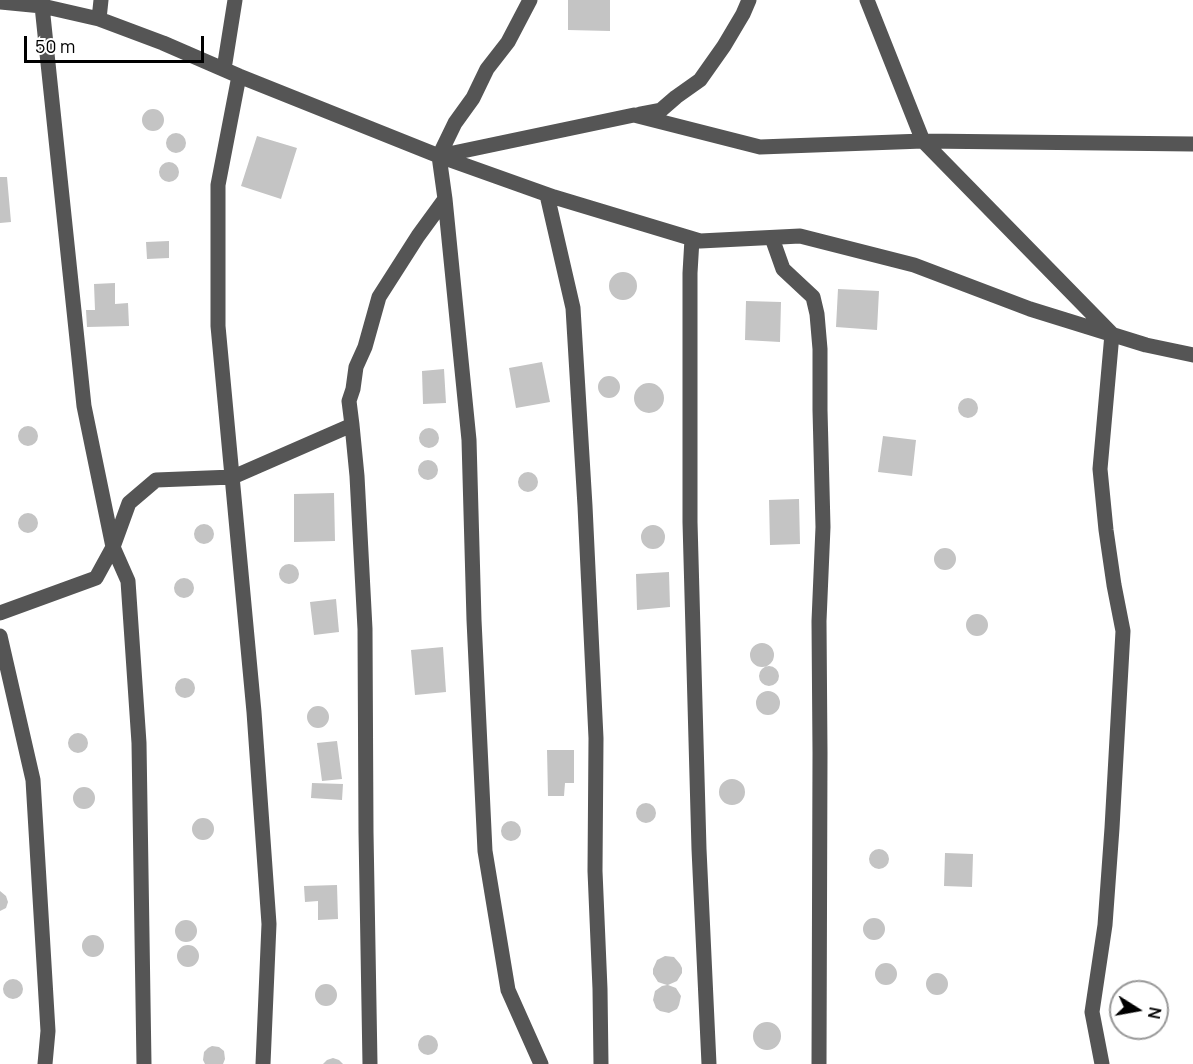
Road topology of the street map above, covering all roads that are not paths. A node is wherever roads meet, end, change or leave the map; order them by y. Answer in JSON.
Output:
{"nodes":[{"id":1,"x":101,"y":0,"type":"edge"},
{"id":2,"x":235,"y":0,"type":"edge"},
{"id":3,"x":530,"y":0,"type":"edge"},
{"id":4,"x":749,"y":0,"type":"edge"},
{"id":5,"x":867,"y":0,"type":"edge"},
{"id":6,"x":0,"y":2,"type":"edge"},
{"id":7,"x":42,"y":6,"type":"junction"},
{"id":8,"x":99,"y":19,"type":"junction"},
{"id":9,"x":224,"y":69,"type":"junction"},
{"id":10,"x":239,"y":76,"type":"junction"},
{"id":11,"x":634,"y":115,"type":"junction"},
{"id":12,"x":923,"y":141,"type":"junction"},
{"id":13,"x":1193,"y":144,"type":"edge"},
{"id":14,"x":439,"y":156,"type":"junction"},
{"id":15,"x":547,"y":195,"type":"junction"},
{"id":16,"x":445,"y":199,"type":"junction"},
{"id":17,"x":772,"y":238,"type":"junction"},
{"id":18,"x":692,"y":239,"type":"junction"},
{"id":19,"x":1112,"y":334,"type":"junction"},
{"id":20,"x":1193,"y":355,"type":"edge"},
{"id":21,"x":352,"y":425,"type":"junction"},
{"id":22,"x":233,"y":477,"type":"junction"},
{"id":23,"x":113,"y":547,"type":"junction"},
{"id":24,"x":0,"y":613,"type":"edge"},
{"id":25,"x":0,"y":636,"type":"edge"},
{"id":26,"x":45,"y":1064,"type":"edge"},
{"id":27,"x":144,"y":1064,"type":"edge"},
{"id":28,"x":263,"y":1064,"type":"edge"},
{"id":29,"x":370,"y":1064,"type":"edge"},
{"id":30,"x":541,"y":1064,"type":"edge"},
{"id":31,"x":601,"y":1064,"type":"edge"},
{"id":32,"x":709,"y":1064,"type":"edge"},
{"id":33,"x":819,"y":1064,"type":"edge"},
{"id":34,"x":1102,"y":1064,"type":"edge"}],
"edges":[{"from":1,"to":8,"type":"street"},
{"from":2,"to":9,"type":"street"},
{"from":3,"to":14,"type":"street"},
{"from":4,"to":11,"type":"street"},
{"from":5,"to":12,"type":"street"},
{"from":6,"to":7,"type":"street"},
{"from":7,"to":8,"type":"street"},
{"from":7,"to":23,"type":"street"},
{"from":8,"to":9,"type":"street"},
{"from":9,"to":10,"type":"street"},
{"from":10,"to":14,"type":"street"},
{"from":10,"to":22,"type":"street"},
{"from":11,"to":12,"type":"street"},
{"from":11,"to":14,"type":"street"},
{"from":12,"to":13,"type":"street"},
{"from":12,"to":19,"type":"street"},
{"from":14,"to":15,"type":"street"},
{"from":14,"to":16,"type":"street"},
{"from":15,"to":18,"type":"street"},
{"from":15,"to":31,"type":"street"},
{"from":16,"to":21,"type":"street"},
{"from":16,"to":30,"type":"street"},
{"from":17,"to":18,"type":"street"},
{"from":17,"to":19,"type":"street"},
{"from":17,"to":33,"type":"street"},
{"from":18,"to":32,"type":"street"},
{"from":19,"to":20,"type":"street"},
{"from":19,"to":34,"type":"street"},
{"from":21,"to":22,"type":"street"},
{"from":21,"to":29,"type":"street"},
{"from":22,"to":23,"type":"street"},
{"from":22,"to":28,"type":"street"},
{"from":23,"to":24,"type":"street"},
{"from":23,"to":27,"type":"street"},
{"from":25,"to":26,"type":"street"}]}
